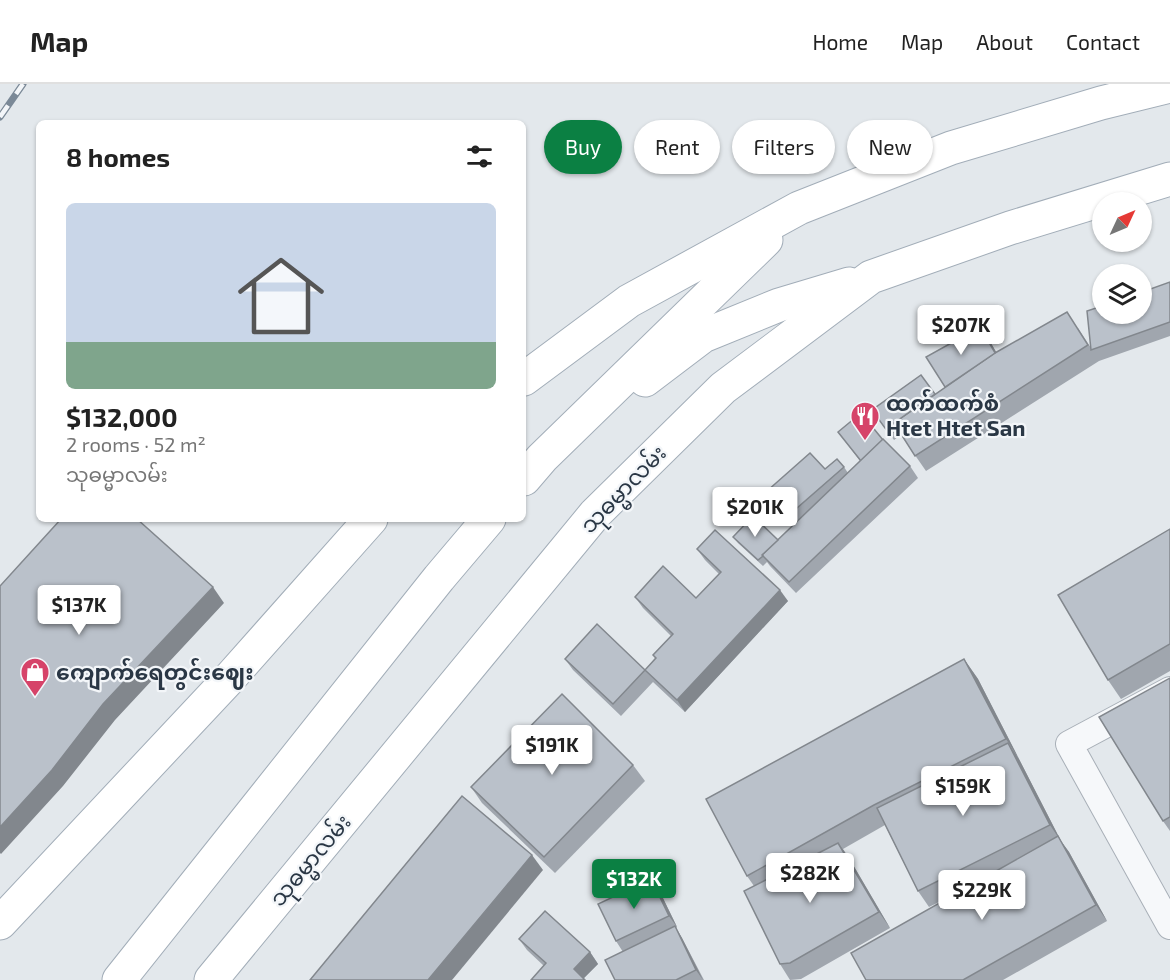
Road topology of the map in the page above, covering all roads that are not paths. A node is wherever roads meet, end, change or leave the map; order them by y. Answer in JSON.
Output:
{"nodes":[{"id":1,"x":1170,"y":86,"type":"edge"},
{"id":2,"x":1170,"y":179,"type":"edge"},
{"id":3,"x":799,"y":208,"type":"junction"},
{"id":4,"x":871,"y":278,"type":"junction"},
{"id":5,"x":526,"y":378,"type":"edge"},
{"id":6,"x":533,"y":468,"type":"edge"},
{"id":7,"x":368,"y":522,"type":"edge"},
{"id":8,"x":486,"y":522,"type":"edge"},
{"id":9,"x":1170,"y":690,"type":"edge"},
{"id":10,"x":0,"y":922,"type":"edge"},
{"id":11,"x":1170,"y":926,"type":"edge"},
{"id":12,"x":119,"y":980,"type":"edge"},
{"id":13,"x":211,"y":980,"type":"edge"}],
"edges":[{"from":1,"to":3,"type":"main road"},
{"from":2,"to":4,"type":"main road","name":"သုဓမ္မာလမ်း"},
{"from":3,"to":5,"type":"main road"},
{"from":3,"to":6,"type":"main road"},
{"from":4,"to":6,"type":"main road"},
{"from":4,"to":13,"type":"main road","name":"သုဓမ္မာလမ်း"},
{"from":7,"to":10,"type":"main road"},
{"from":8,"to":12,"type":"main road"},
{"from":9,"to":11,"type":"lane"}]}
